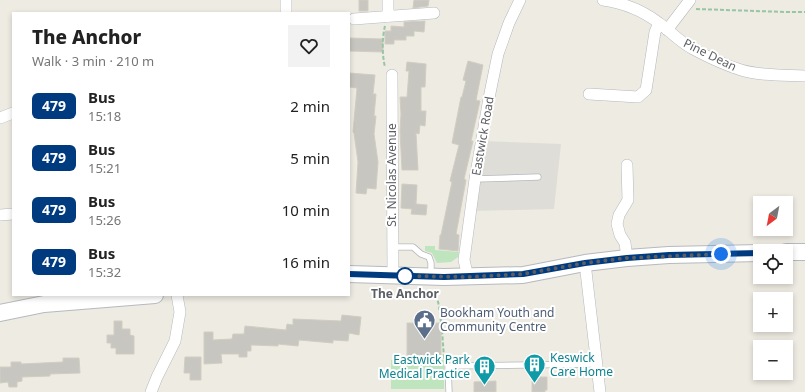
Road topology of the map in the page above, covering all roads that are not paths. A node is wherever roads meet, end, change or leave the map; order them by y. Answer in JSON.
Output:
{"nodes":[{"id":1,"x":286,"y":0,"type":"edge"},
{"id":2,"x":388,"y":0,"type":"edge"},
{"id":3,"x":520,"y":0,"type":"edge"},
{"id":4,"x":603,"y":0,"type":"edge"},
{"id":5,"x":688,"y":3,"type":"edge"},
{"id":6,"x":286,"y":12,"type":"edge"},
{"id":7,"x":434,"y":13,"type":"dead end"},
{"id":8,"x":388,"y":17,"type":"junction"},
{"id":9,"x":354,"y":19,"type":"dead end"},
{"id":10,"x":659,"y":22,"type":"junction"},
{"id":11,"x":668,"y":30,"type":"junction"},
{"id":12,"x":392,"y":75,"type":"road end"},
{"id":13,"x":805,"y":76,"type":"edge"},
{"id":14,"x":589,"y":94,"type":"dead end"},
{"id":15,"x":12,"y":113,"type":"edge"},
{"id":16,"x":0,"y":118,"type":"edge"},
{"id":17,"x":627,"y":165,"type":"dead end"},
{"id":18,"x":538,"y":177,"type":"dead end"},
{"id":19,"x":475,"y":179,"type":"junction"},
{"id":20,"x":12,"y":214,"type":"edge"},
{"id":21,"x":0,"y":215,"type":"edge"},
{"id":22,"x":392,"y":246,"type":"junction"},
{"id":23,"x":793,"y":252,"type":"edge"},
{"id":24,"x":805,"y":252,"type":"edge"},
{"id":25,"x":753,"y":253,"type":"edge"},
{"id":26,"x":627,"y":258,"type":"junction"},
{"id":27,"x":585,"y":263,"type":"junction"},
{"id":28,"x":350,"y":274,"type":"edge"},
{"id":29,"x":392,"y":276,"type":"junction"},
{"id":30,"x":431,"y":276,"type":"junction"},
{"id":31,"x":468,"y":277,"type":"junction"},
{"id":32,"x":143,"y":296,"type":"edge"},
{"id":33,"x":177,"y":296,"type":"edge"},
{"id":34,"x":0,"y":313,"type":"edge"},
{"id":35,"x":597,"y":364,"type":"junction"},
{"id":36,"x":151,"y":392,"type":"edge"},
{"id":37,"x":449,"y":392,"type":"edge"},
{"id":38,"x":600,"y":392,"type":"edge"}],
"edges":[{"from":1,"to":6,"type":"street"},
{"from":2,"to":8,"type":"street"},
{"from":3,"to":19,"type":"street","name":"Eastwick Road"},
{"from":4,"to":10,"type":"street","name":"Pine Dean"},
{"from":5,"to":11,"type":"street"},
{"from":7,"to":8,"type":"street"},
{"from":8,"to":9,"type":"street"},
{"from":10,"to":11,"type":"street","name":"Pine Dean"},
{"from":10,"to":14,"type":"street"},
{"from":11,"to":13,"type":"street","name":"Pine Dean"},
{"from":12,"to":22,"type":"street","name":"St. Nicolas Avenue"},
{"from":15,"to":16,"type":"street"},
{"from":17,"to":26,"type":"street"},
{"from":18,"to":19,"type":"lane"},
{"from":19,"to":31,"type":"street","name":"Eastwick Road"},
{"from":20,"to":21,"type":"street"},
{"from":22,"to":29,"type":"street","name":"St. Nicolas Avenue"},
{"from":22,"to":30,"type":"lane"},
{"from":23,"to":24,"type":"street"},
{"from":25,"to":26,"type":"street"},
{"from":26,"to":27,"type":"street"},
{"from":27,"to":31,"type":"street"},
{"from":27,"to":35,"type":"street"},
{"from":28,"to":29,"type":"street"},
{"from":29,"to":30,"type":"street"},
{"from":30,"to":31,"type":"street"},
{"from":32,"to":34,"type":"street"},
{"from":33,"to":36,"type":"street"},
{"from":35,"to":37,"type":"lane"},
{"from":35,"to":38,"type":"street"}]}
